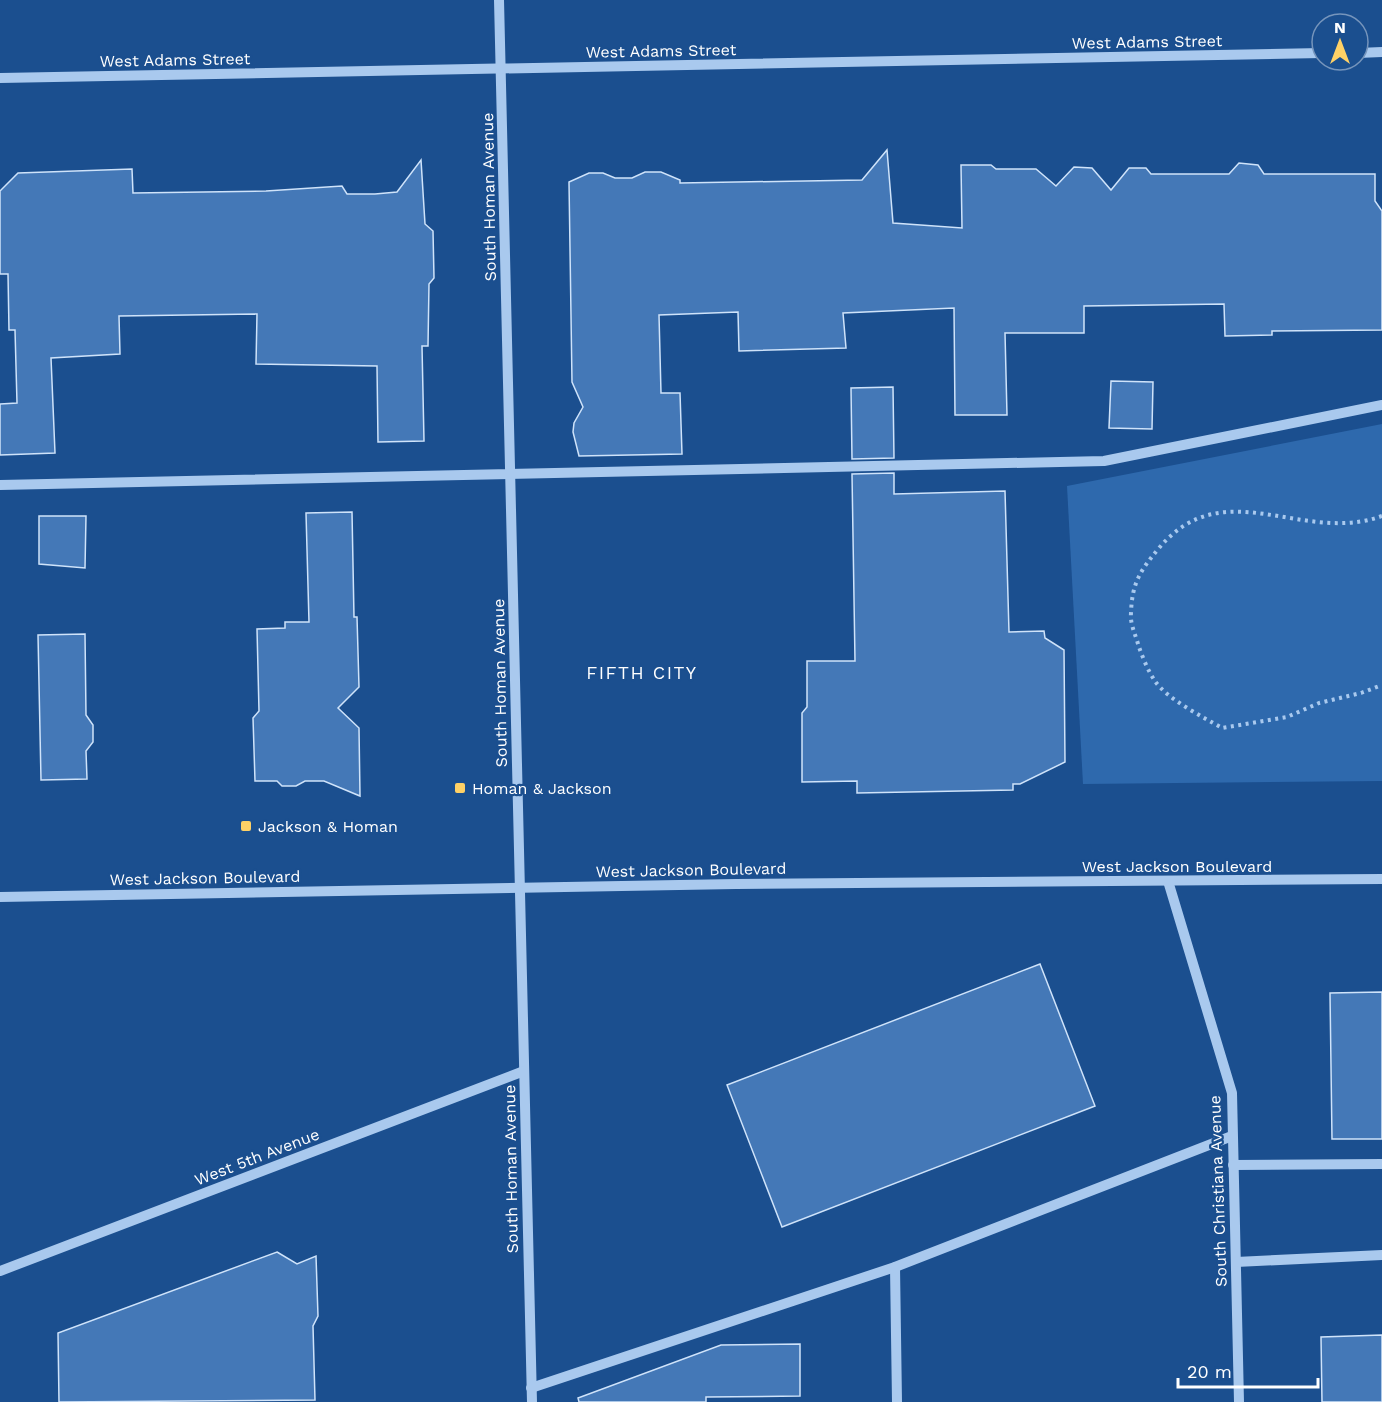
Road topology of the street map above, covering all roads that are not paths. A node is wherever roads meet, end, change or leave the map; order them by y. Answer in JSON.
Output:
{"nodes":[{"id":1,"x":499,"y":0,"type":"edge"},
{"id":2,"x":1310,"y":53,"type":"edge"},
{"id":3,"x":501,"y":69,"type":"junction"},
{"id":4,"x":0,"y":78,"type":"edge"},
{"id":5,"x":1382,"y":405,"type":"edge"},
{"id":6,"x":510,"y":474,"type":"junction"},
{"id":7,"x":0,"y":484,"type":"edge"},
{"id":8,"x":1382,"y":879,"type":"edge"},
{"id":9,"x":1168,"y":881,"type":"junction"},
{"id":10,"x":520,"y":887,"type":"junction"},
{"id":11,"x":0,"y":897,"type":"edge"},
{"id":12,"x":524,"y":1071,"type":"junction"},
{"id":13,"x":1232,"y":1136,"type":"junction"},
{"id":14,"x":1382,"y":1164,"type":"edge"},
{"id":15,"x":1233,"y":1166,"type":"junction"},
{"id":16,"x":1382,"y":1255,"type":"edge"},
{"id":17,"x":1236,"y":1262,"type":"junction"},
{"id":18,"x":894,"y":1267,"type":"junction"},
{"id":19,"x":0,"y":1271,"type":"edge"},
{"id":20,"x":531,"y":1388,"type":"junction"},
{"id":21,"x":532,"y":1402,"type":"edge"},
{"id":22,"x":897,"y":1402,"type":"edge"},
{"id":23,"x":1239,"y":1402,"type":"edge"}],
"edges":[{"from":1,"to":3,"type":"street","name":"South Homan Avenue"},
{"from":2,"to":3,"type":"street","name":"West Adams Street"},
{"from":3,"to":4,"type":"street","name":"West Adams Street"},
{"from":3,"to":6,"type":"street","name":"South Homan Avenue"},
{"from":5,"to":6,"type":"street"},
{"from":6,"to":7,"type":"street"},
{"from":6,"to":10,"type":"street","name":"South Homan Avenue"},
{"from":8,"to":9,"type":"street","name":"West Jackson Boulevard"},
{"from":9,"to":10,"type":"street","name":"West Jackson Boulevard"},
{"from":9,"to":13,"type":"street","name":"South Christiana Avenue"},
{"from":10,"to":11,"type":"street","name":"West Jackson Boulevard"},
{"from":10,"to":12,"type":"street","name":"South Homan Avenue"},
{"from":12,"to":19,"type":"street","name":"West 5th Avenue"},
{"from":12,"to":20,"type":"street","name":"South Homan Avenue"},
{"from":13,"to":15,"type":"street","name":"South Christiana Avenue"},
{"from":13,"to":18,"type":"street"},
{"from":14,"to":15,"type":"street"},
{"from":15,"to":17,"type":"street","name":"South Christiana Avenue"},
{"from":16,"to":17,"type":"street"},
{"from":17,"to":23,"type":"street","name":"South Christiana Avenue"},
{"from":18,"to":20,"type":"street"},
{"from":18,"to":22,"type":"street"},
{"from":20,"to":21,"type":"street","name":"South Homan Avenue"}]}
